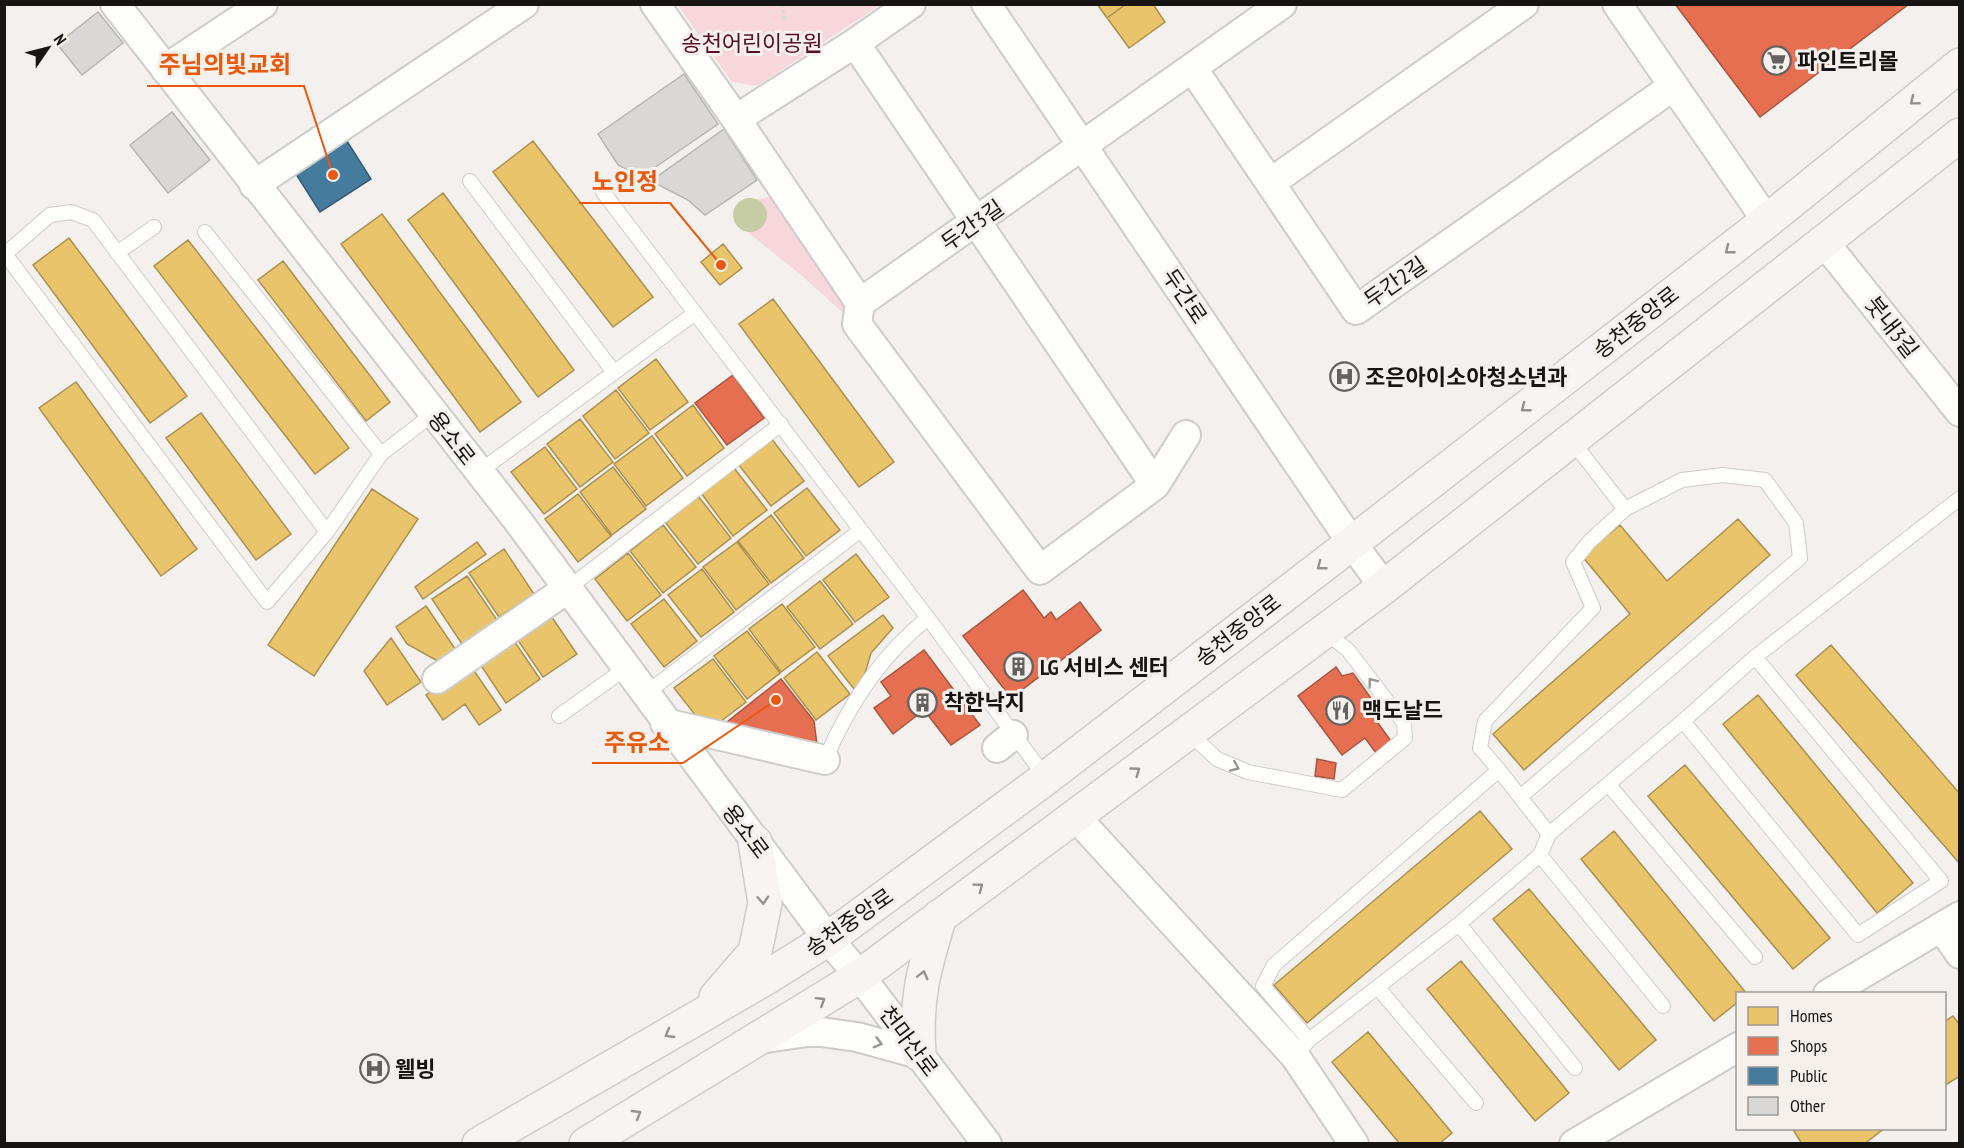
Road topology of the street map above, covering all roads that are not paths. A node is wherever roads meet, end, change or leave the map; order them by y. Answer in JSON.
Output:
{"nodes":[{"id":1,"x":115,"y":4,"type":"edge"},
{"id":2,"x":263,"y":4,"type":"edge"},
{"id":3,"x":524,"y":4,"type":"edge"},
{"id":4,"x":655,"y":4,"type":"edge"},
{"id":5,"x":911,"y":4,"type":"edge"},
{"id":6,"x":986,"y":4,"type":"edge"},
{"id":7,"x":1282,"y":4,"type":"edge"},
{"id":8,"x":1524,"y":4,"type":"edge"},
{"id":9,"x":1617,"y":4,"type":"edge"},
{"id":10,"x":855,"y":43,"type":"junction"},
{"id":11,"x":1959,"y":65,"type":"edge"},
{"id":12,"x":165,"y":69,"type":"junction"},
{"id":13,"x":1193,"y":69,"type":"junction"},
{"id":14,"x":1672,"y":87,"type":"junction"},
{"id":15,"x":736,"y":119,"type":"junction"},
{"id":16,"x":1959,"y":135,"type":"edge"},
{"id":17,"x":1083,"y":146,"type":"junction"},
{"id":18,"x":470,"y":181,"type":"dead end"},
{"id":19,"x":1270,"y":183,"type":"junction"},
{"id":20,"x":254,"y":185,"type":"junction"},
{"id":21,"x":603,"y":192,"type":"dead end"},
{"id":22,"x":1767,"y":221,"type":"junction"},
{"id":23,"x":975,"y":224,"type":"junction"},
{"id":24,"x":154,"y":227,"type":"dead end"},
{"id":25,"x":205,"y":232,"type":"dead end"},
{"id":26,"x":1824,"y":242,"type":"junction"},
{"id":27,"x":117,"y":253,"type":"junction"},
{"id":28,"x":860,"y":303,"type":"junction"},
{"id":29,"x":695,"y":313,"type":"junction"},
{"id":30,"x":613,"y":371,"type":"junction"},
{"id":31,"x":1959,"y":412,"type":"edge"},
{"id":32,"x":433,"y":414,"type":"junction"},
{"id":33,"x":781,"y":424,"type":"junction"},
{"id":34,"x":1186,"y":435,"type":"dead end"},
{"id":35,"x":1572,"y":441,"type":"junction"},
{"id":36,"x":381,"y":454,"type":"junction"},
{"id":37,"x":479,"y":472,"type":"junction"},
{"id":38,"x":1155,"y":485,"type":"junction"},
{"id":39,"x":1959,"y":498,"type":"edge"},
{"id":40,"x":1625,"y":509,"type":"junction"},
{"id":41,"x":861,"y":530,"type":"junction"},
{"id":42,"x":327,"y":532,"type":"junction"},
{"id":43,"x":1352,"y":543,"type":"junction"},
{"id":44,"x":1384,"y":587,"type":"junction"},
{"id":45,"x":567,"y":589,"type":"junction"},
{"id":46,"x":928,"y":618,"type":"junction"},
{"id":47,"x":1325,"y":632,"type":"junction"},
{"id":48,"x":1755,"y":657,"type":"junction"},
{"id":49,"x":626,"y":668,"type":"junction"},
{"id":50,"x":437,"y":679,"type":"dead end"},
{"id":51,"x":645,"y":694,"type":"junction"},
{"id":52,"x":559,"y":716,"type":"dead end"},
{"id":53,"x":1683,"y":722,"type":"junction"},
{"id":54,"x":665,"y":723,"type":"junction"},
{"id":55,"x":1189,"y":733,"type":"junction"},
{"id":56,"x":825,"y":760,"type":"joint"},
{"id":57,"x":1499,"y":770,"type":"junction"},
{"id":58,"x":1046,"y":778,"type":"junction"},
{"id":59,"x":1608,"y":784,"type":"junction"},
{"id":60,"x":1520,"y":796,"type":"junction"},
{"id":61,"x":1074,"y":815,"type":"junction"},
{"id":62,"x":1549,"y":834,"type":"junction"},
{"id":63,"x":755,"y":842,"type":"junction"},
{"id":64,"x":1540,"y":855,"type":"junction"},
{"id":65,"x":940,"y":916,"type":"junction"},
{"id":66,"x":1950,"y":921,"type":"edge"},
{"id":67,"x":1459,"y":924,"type":"junction"},
{"id":68,"x":828,"y":939,"type":"junction"},
{"id":69,"x":1959,"y":954,"type":"edge"},
{"id":70,"x":1755,"y":957,"type":"dead end"},
{"id":71,"x":860,"y":976,"type":"junction"},
{"id":72,"x":1378,"y":988,"type":"junction"},
{"id":73,"x":1830,"y":992,"type":"edge"},
{"id":74,"x":1663,"y":1006,"type":"dead end"},
{"id":75,"x":699,"y":1017,"type":"junction"},
{"id":76,"x":759,"y":1039,"type":"junction"},
{"id":77,"x":1302,"y":1048,"type":"junction"},
{"id":78,"x":1736,"y":1048,"type":"edge"},
{"id":79,"x":919,"y":1054,"type":"junction"},
{"id":80,"x":1575,"y":1068,"type":"dead end"},
{"id":81,"x":1476,"y":1103,"type":"dead end"},
{"id":82,"x":479,"y":1143,"type":"edge"},
{"id":83,"x":586,"y":1143,"type":"edge"},
{"id":84,"x":987,"y":1143,"type":"edge"},
{"id":85,"x":1354,"y":1143,"type":"edge"},
{"id":86,"x":1574,"y":1143,"type":"edge"}],
"edges":[{"from":1,"to":12,"type":"street","name":"용소로"},
{"from":2,"to":12,"type":"street"},
{"from":3,"to":20,"type":"street"},
{"from":4,"to":15,"type":"street"},
{"from":5,"to":10,"type":"street"},
{"from":6,"to":17,"type":"street","name":"두간로"},
{"from":7,"to":13,"type":"street","name":"두간3길"},
{"from":8,"to":19,"type":"street"},
{"from":9,"to":14,"type":"street"},
{"from":10,"to":15,"type":"street"},
{"from":10,"to":23,"type":"street"},
{"from":11,"to":22,"type":"street","name":"송천중앙로","one_way":true},
{"from":12,"to":20,"type":"street","name":"용소로"},
{"from":13,"to":17,"type":"street","name":"두간3길"},
{"from":13,"to":19,"type":"street","name":"두간2길"},
{"from":14,"to":19,"type":"street","name":"두간2길"},
{"from":14,"to":22,"type":"street"},
{"from":15,"to":28,"type":"street"},
{"from":16,"to":26,"type":"street"},
{"from":17,"to":23,"type":"street","name":"두간3길"},
{"from":17,"to":43,"type":"street","name":"두간로"},
{"from":18,"to":30,"type":"lane"},
{"from":20,"to":32,"type":"street","name":"용소로"},
{"from":21,"to":29,"type":"lane"},
{"from":22,"to":43,"type":"street","name":"송천중앙로","one_way":true},
{"from":23,"to":28,"type":"street","name":"두간3길"},
{"from":23,"to":38,"type":"street"},
{"from":24,"to":27,"type":"lane"},
{"from":25,"to":36,"type":"lane"},
{"from":26,"to":31,"type":"street","name":"붓내3길"},
{"from":26,"to":35,"type":"street"},
{"from":27,"to":42,"type":"lane"},
{"from":27,"to":42,"type":"lane"},
{"from":28,"to":38,"type":"street"},
{"from":29,"to":30,"type":"lane"},
{"from":29,"to":33,"type":"lane"},
{"from":30,"to":37,"type":"lane"},
{"from":32,"to":36,"type":"lane"},
{"from":32,"to":37,"type":"street","name":"용소로"},
{"from":33,"to":41,"type":"lane"},
{"from":33,"to":45,"type":"lane"},
{"from":34,"to":38,"type":"street"},
{"from":35,"to":40,"type":"lane"},
{"from":35,"to":44,"type":"street"},
{"from":36,"to":42,"type":"lane"},
{"from":37,"to":45,"type":"street","name":"용소로"},
{"from":39,"to":48,"type":"lane"},
{"from":40,"to":57,"type":"lane"},
{"from":40,"to":60,"type":"lane"},
{"from":41,"to":46,"type":"lane"},
{"from":41,"to":51,"type":"lane"},
{"from":43,"to":44,"type":"street","name":"두간로"},
{"from":43,"to":58,"type":"street","name":"송천중앙로","one_way":true},
{"from":44,"to":47,"type":"street"},
{"from":45,"to":49,"type":"street","name":"용소로"},
{"from":45,"to":50,"type":"street"},
{"from":46,"to":56,"type":"lane"},
{"from":46,"to":58,"type":"lane"},
{"from":47,"to":55,"type":"street"},
{"from":55,"to":47,"type":"lane","one_way":true},
{"from":48,"to":53,"type":"lane"},
{"from":48,"to":53,"type":"lane"},
{"from":49,"to":51,"type":"street","name":"용소로"},
{"from":49,"to":52,"type":"lane"},
{"from":51,"to":54,"type":"street","name":"용소로"},
{"from":53,"to":59,"type":"lane"},
{"from":54,"to":56,"type":"street"},
{"from":54,"to":63,"type":"street","name":"용소로"},
{"from":61,"to":55,"type":"street","one_way":true},
{"from":57,"to":60,"type":"lane"},
{"from":57,"to":77,"type":"lane"},
{"from":58,"to":68,"type":"street","name":"송천중앙로"},
{"from":59,"to":62,"type":"lane"},
{"from":59,"to":70,"type":"lane"},
{"from":60,"to":62,"type":"lane"},
{"from":65,"to":61,"type":"street","one_way":true},
{"from":61,"to":77,"type":"street"},
{"from":62,"to":64,"type":"lane"},
{"from":63,"to":68,"type":"street","name":"용소로"},
{"from":63,"to":75,"type":"street","one_way":true},
{"from":64,"to":67,"type":"lane"},
{"from":64,"to":74,"type":"lane"},
{"from":65,"to":71,"type":"street"},
{"from":79,"to":65,"type":"street","one_way":true},
{"from":66,"to":69,"type":"street"},
{"from":66,"to":73,"type":"street"},
{"from":67,"to":72,"type":"lane"},
{"from":67,"to":80,"type":"lane"},
{"from":68,"to":71,"type":"street","name":"천마산로"},
{"from":68,"to":75,"type":"street","name":"송천중앙로"},
{"from":76,"to":71,"type":"street","one_way":true},
{"from":71,"to":79,"type":"street","name":"천마산로"},
{"from":72,"to":77,"type":"lane"},
{"from":72,"to":81,"type":"lane"},
{"from":75,"to":82,"type":"street","name":"송천중앙로","one_way":true},
{"from":76,"to":79,"type":"street","one_way":true},
{"from":83,"to":76,"type":"street","one_way":true},
{"from":77,"to":85,"type":"street"},
{"from":78,"to":86,"type":"street"},
{"from":79,"to":84,"type":"street","name":"천마산로"}]}
